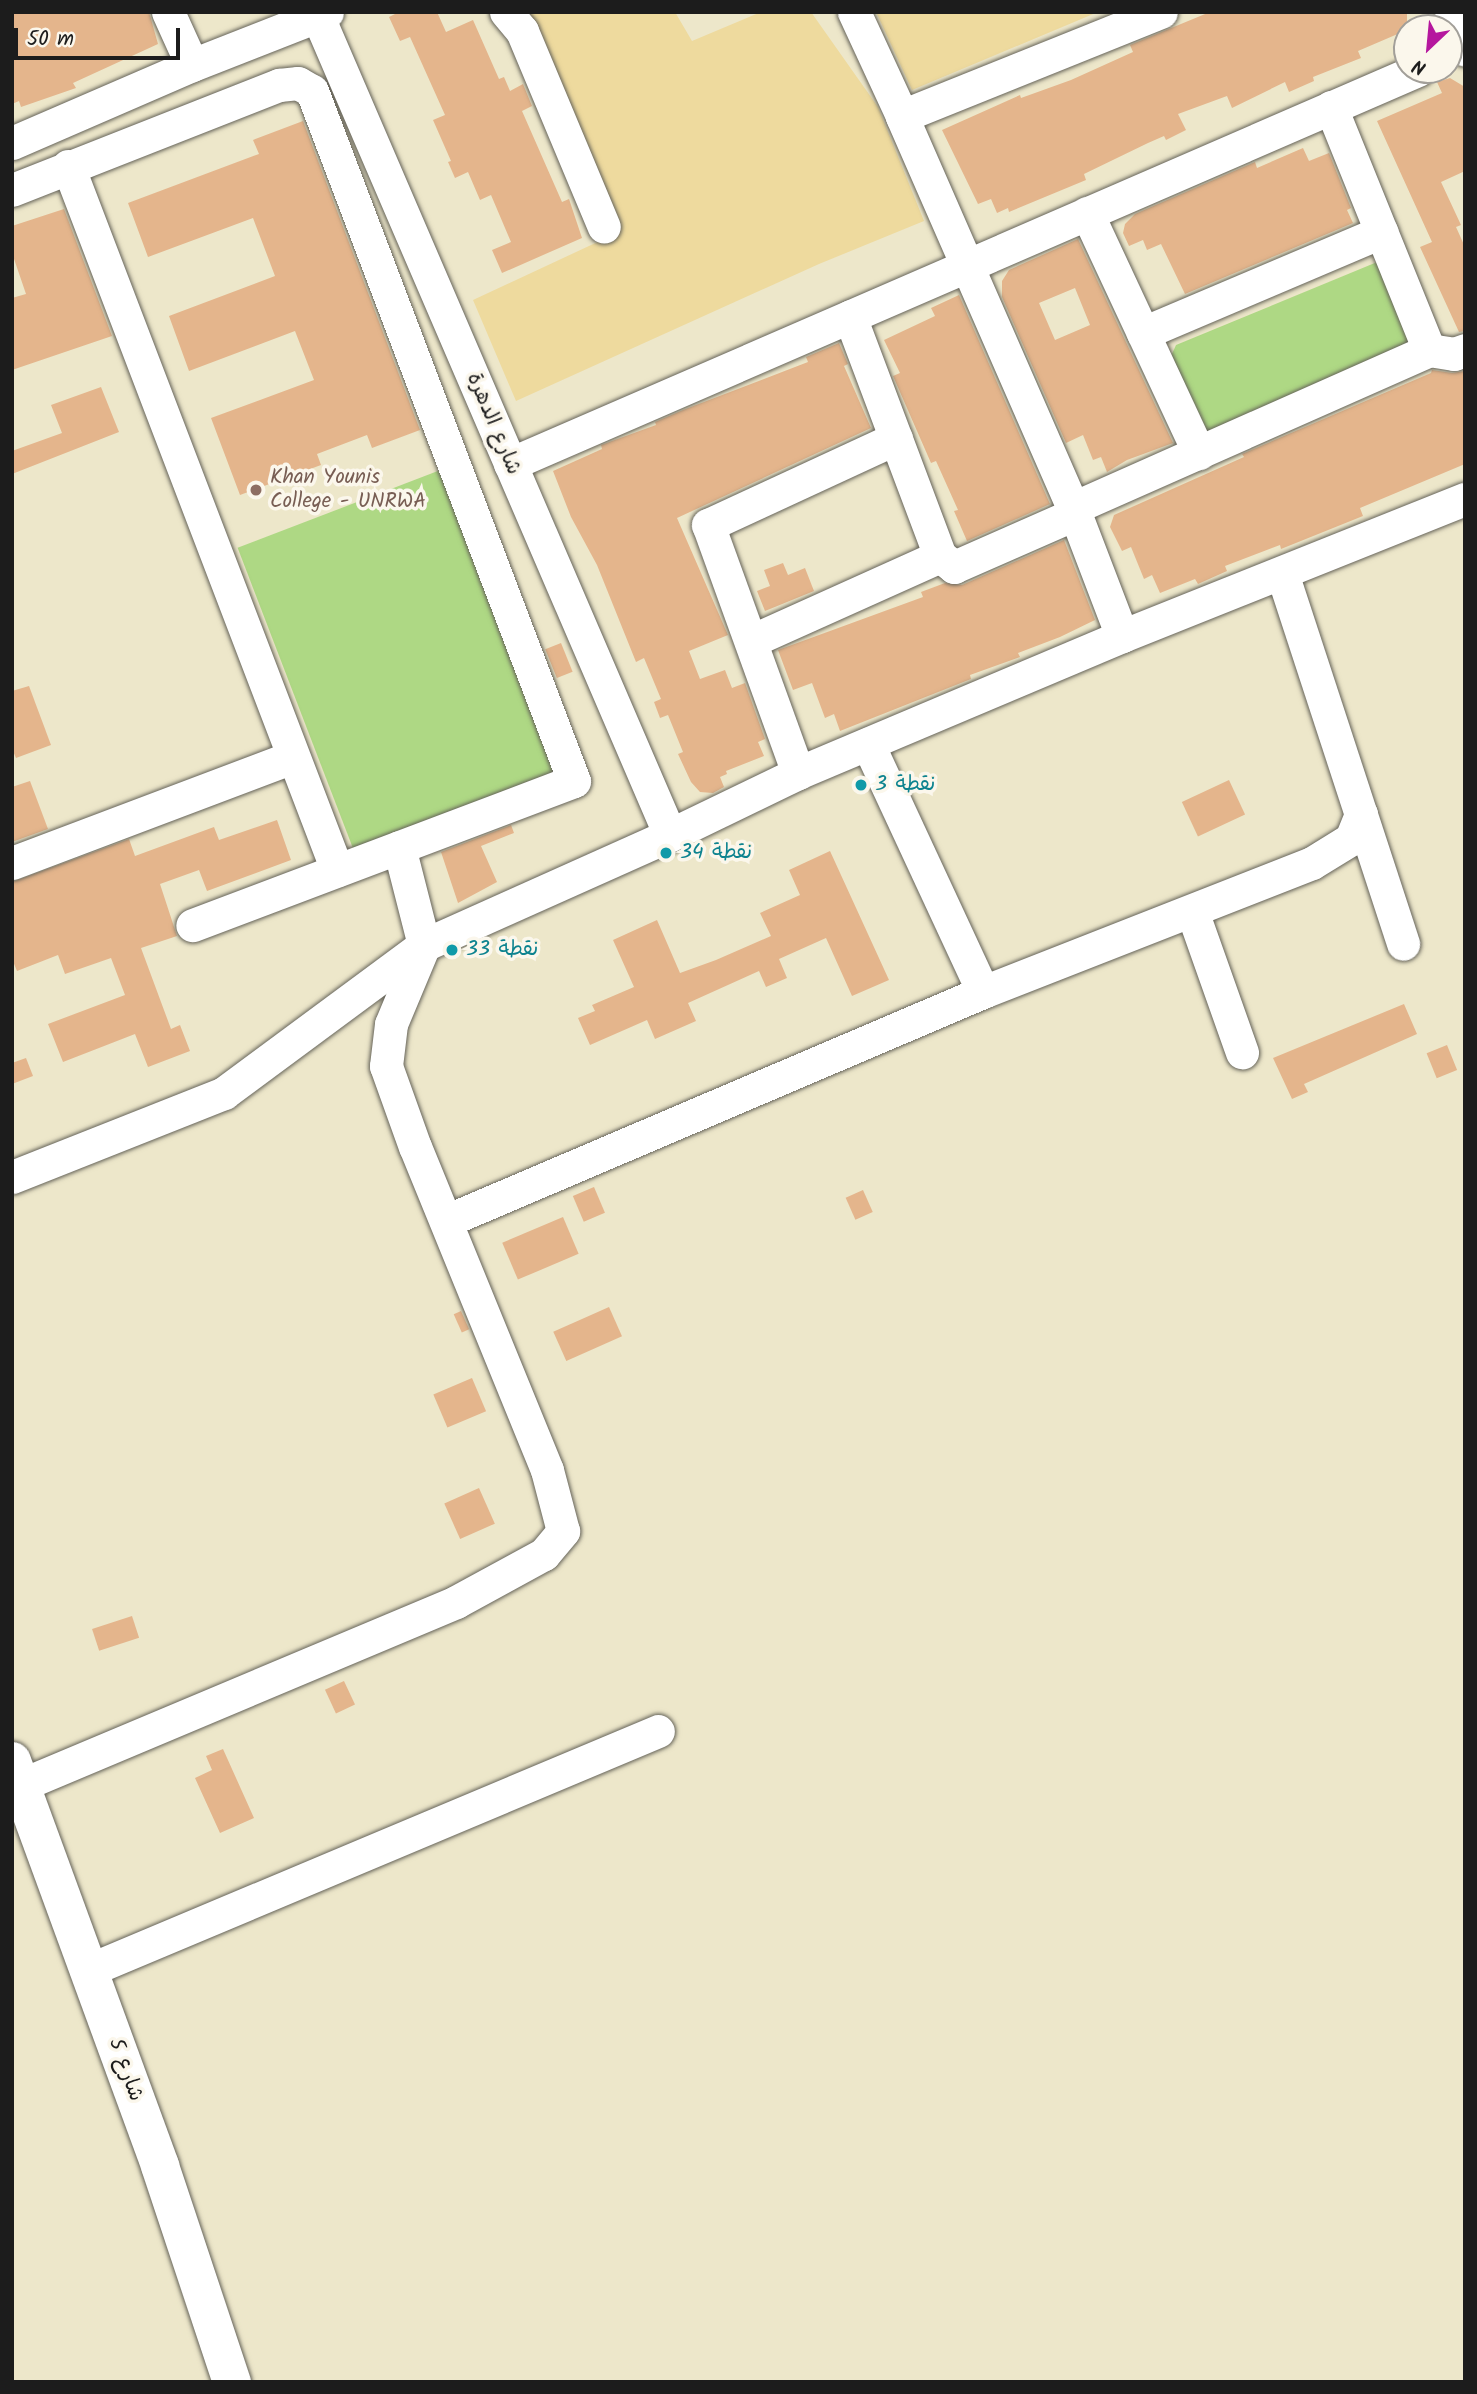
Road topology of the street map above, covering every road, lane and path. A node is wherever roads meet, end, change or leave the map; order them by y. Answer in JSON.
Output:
{"nodes":[{"id":1,"x":168,"y":12,"type":"edge"},
{"id":2,"x":506,"y":12,"type":"edge"},
{"id":3,"x":854,"y":12,"type":"edge"},
{"id":4,"x":1161,"y":12,"type":"edge"},
{"id":5,"x":1451,"y":12,"type":"edge"},
{"id":6,"x":320,"y":13,"type":"edge"},
{"id":7,"x":1465,"y":50,"type":"edge"},
{"id":8,"x":192,"y":65,"type":"junction"},
{"id":9,"x":1393,"y":81,"type":"edge"},
{"id":10,"x":1331,"y":107,"type":"junction"},
{"id":11,"x":902,"y":116,"type":"junction"},
{"id":12,"x":12,"y":143,"type":"edge"},
{"id":13,"x":68,"y":166,"type":"junction"},
{"id":14,"x":12,"y":190,"type":"edge"},
{"id":15,"x":1087,"y":213,"type":"junction"},
{"id":16,"x":604,"y":227,"type":"dead end"},
{"id":17,"x":1381,"y":232,"type":"junction"},
{"id":18,"x":966,"y":266,"type":"junction"},
{"id":19,"x":850,"y":316,"type":"junction"},
{"id":20,"x":1143,"y":333,"type":"junction"},
{"id":21,"x":1430,"y":350,"type":"junction"},
{"id":22,"x":1465,"y":350,"type":"edge"},
{"id":23,"x":896,"y":438,"type":"junction"},
{"id":24,"x":1199,"y":453,"type":"junction"},
{"id":25,"x":510,"y":464,"type":"junction"},
{"id":26,"x":1465,"y":499,"type":"edge"},
{"id":27,"x":1074,"y":511,"type":"junction"},
{"id":28,"x":940,"y":556,"type":"junction"},
{"id":29,"x":1282,"y":573,"type":"junction"},
{"id":30,"x":1122,"y":636,"type":"junction"},
{"id":31,"x":751,"y":641,"type":"junction"},
{"id":32,"x":868,"y":744,"type":"junction"},
{"id":33,"x":293,"y":757,"type":"junction"},
{"id":34,"x":798,"y":773,"type":"junction"},
{"id":35,"x":1361,"y":814,"type":"junction"},
{"id":36,"x":670,"y":835,"type":"junction"},
{"id":37,"x":399,"y":847,"type":"junction"},
{"id":38,"x":12,"y":863,"type":"edge"},
{"id":39,"x":337,"y":870,"type":"junction"},
{"id":40,"x":1192,"y":911,"type":"junction"},
{"id":41,"x":192,"y":925,"type":"dead end"},
{"id":42,"x":1403,"y":944,"type":"dead end"},
{"id":43,"x":424,"y":945,"type":"junction"},
{"id":44,"x":983,"y":992,"type":"junction"},
{"id":45,"x":1242,"y":1052,"type":"dead end"},
{"id":46,"x":12,"y":1177,"type":"edge"},
{"id":47,"x":446,"y":1221,"type":"junction"},
{"id":48,"x":658,"y":1731,"type":"dead end"},
{"id":49,"x":17,"y":1773,"type":"edge"},
{"id":50,"x":89,"y":1970,"type":"junction"},
{"id":51,"x":232,"y":2382,"type":"edge"}],
"edges":[{"from":1,"to":8,"type":"street"},
{"from":2,"to":16,"type":"street"},
{"from":3,"to":11,"type":"street"},
{"from":4,"to":11,"type":"street"},
{"from":5,"to":7,"type":"street"},
{"from":6,"to":8,"type":"street"},
{"from":6,"to":25,"type":"street","name":"شارع الدهرة"},
{"from":8,"to":12,"type":"street"},
{"from":9,"to":10,"type":"street"},
{"from":10,"to":15,"type":"street"},
{"from":10,"to":17,"type":"street"},
{"from":11,"to":18,"type":"street"},
{"from":13,"to":14,"type":"street"},
{"from":13,"to":33,"type":"street"},
{"from":13,"to":37,"type":"street"},
{"from":15,"to":18,"type":"street"},
{"from":15,"to":20,"type":"street"},
{"from":17,"to":20,"type":"street"},
{"from":17,"to":21,"type":"street"},
{"from":18,"to":19,"type":"street"},
{"from":18,"to":27,"type":"street"},
{"from":19,"to":23,"type":"street"},
{"from":19,"to":25,"type":"street"},
{"from":20,"to":24,"type":"street"},
{"from":21,"to":22,"type":"street"},
{"from":21,"to":24,"type":"street"},
{"from":23,"to":28,"type":"street"},
{"from":23,"to":31,"type":"street"},
{"from":24,"to":27,"type":"street"},
{"from":25,"to":36,"type":"street","name":"شارع الدهرة"},
{"from":26,"to":29,"type":"street"},
{"from":27,"to":28,"type":"street"},
{"from":27,"to":30,"type":"street"},
{"from":28,"to":31,"type":"street"},
{"from":29,"to":30,"type":"street"},
{"from":29,"to":35,"type":"street"},
{"from":30,"to":32,"type":"street"},
{"from":31,"to":34,"type":"street"},
{"from":32,"to":34,"type":"street"},
{"from":32,"to":44,"type":"street"},
{"from":33,"to":38,"type":"street"},
{"from":33,"to":39,"type":"street"},
{"from":34,"to":36,"type":"street"},
{"from":35,"to":40,"type":"street"},
{"from":35,"to":42,"type":"street"},
{"from":36,"to":43,"type":"street"},
{"from":37,"to":39,"type":"street"},
{"from":37,"to":43,"type":"street"},
{"from":39,"to":41,"type":"street"},
{"from":40,"to":44,"type":"street"},
{"from":40,"to":45,"type":"street"},
{"from":43,"to":46,"type":"street"},
{"from":43,"to":47,"type":"street"},
{"from":44,"to":47,"type":"street"},
{"from":47,"to":49,"type":"street"},
{"from":48,"to":50,"type":"street"},
{"from":49,"to":50,"type":"main road","name":"شارع 5"},
{"from":50,"to":51,"type":"main road","name":"شارع 5"}]}
